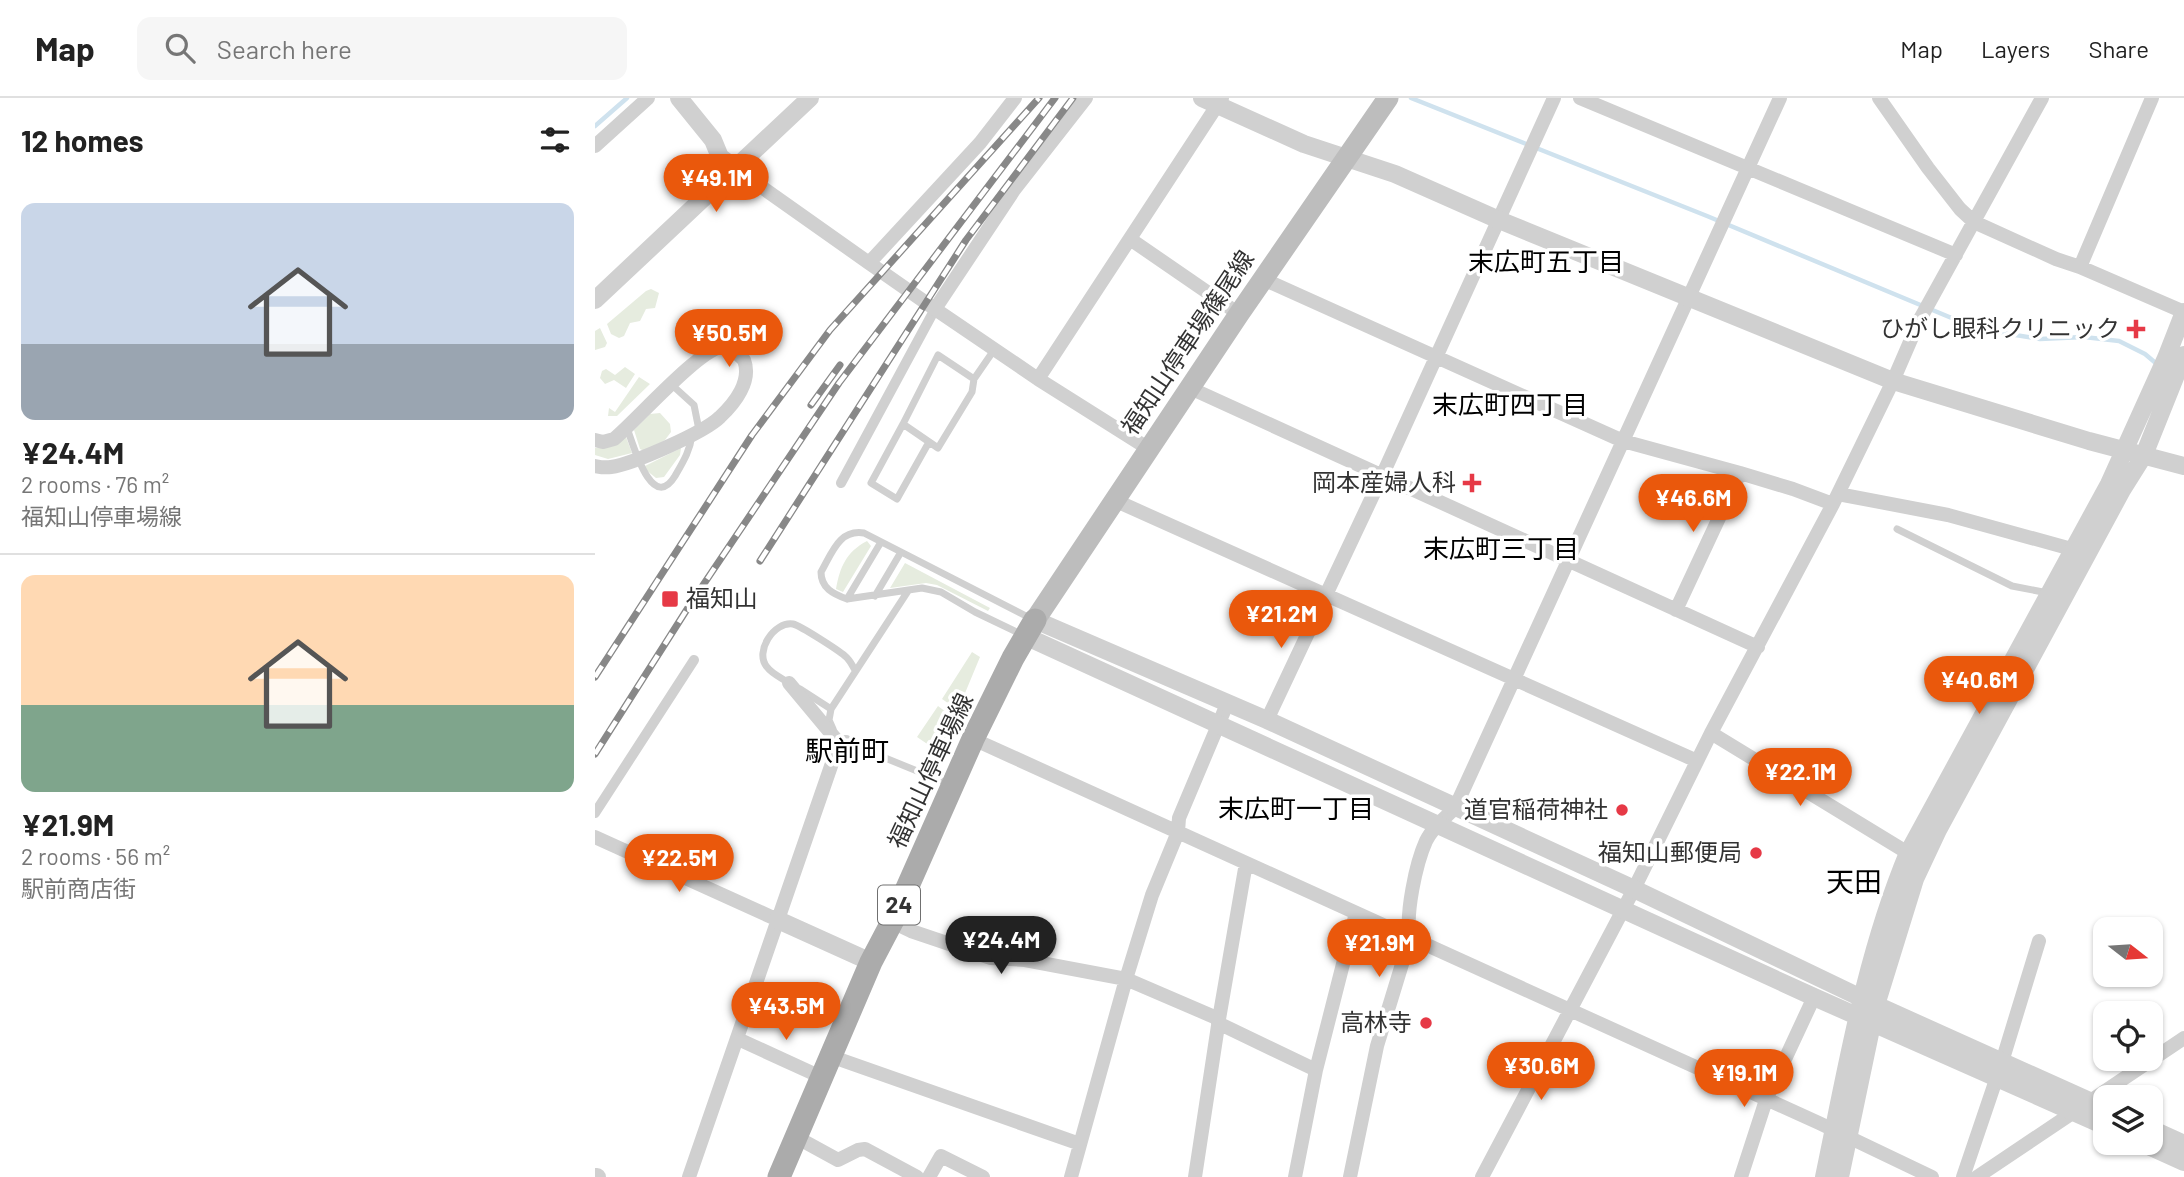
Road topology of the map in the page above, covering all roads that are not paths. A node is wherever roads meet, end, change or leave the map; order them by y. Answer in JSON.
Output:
{"nodes":[{"id":1,"x":648,"y":98,"type":"edge"},
{"id":2,"x":679,"y":98,"type":"edge"},
{"id":3,"x":810,"y":98,"type":"edge"},
{"id":4,"x":1015,"y":98,"type":"edge"},
{"id":5,"x":1086,"y":98,"type":"edge"},
{"id":6,"x":1388,"y":98,"type":"edge"},
{"id":7,"x":1554,"y":98,"type":"edge"},
{"id":8,"x":1580,"y":98,"type":"edge"},
{"id":9,"x":1780,"y":98,"type":"edge"},
{"id":10,"x":1879,"y":98,"type":"edge"},
{"id":11,"x":2042,"y":98,"type":"edge"},
{"id":12,"x":2152,"y":98,"type":"edge"},
{"id":13,"x":1214,"y":101,"type":"edge"},
{"id":14,"x":595,"y":146,"type":"edge"},
{"id":15,"x":1348,"y":157,"type":"junction"},
{"id":16,"x":736,"y":169,"type":"junction"},
{"id":17,"x":1747,"y":169,"type":"junction"},
{"id":18,"x":1499,"y":220,"type":"junction"},
{"id":19,"x":1974,"y":222,"type":"junction"},
{"id":20,"x":1130,"y":239,"type":"junction"},
{"id":21,"x":1956,"y":255,"type":"junction"},
{"id":22,"x":869,"y":263,"type":"junction"},
{"id":23,"x":2080,"y":267,"type":"junction"},
{"id":24,"x":1263,"y":279,"type":"junction"},
{"id":25,"x":1688,"y":298,"type":"junction"},
{"id":26,"x":595,"y":300,"type":"edge"},
{"id":27,"x":935,"y":309,"type":"junction"},
{"id":28,"x":2184,"y":312,"type":"edge"},
{"id":29,"x":1239,"y":314,"type":"junction"},
{"id":30,"x":994,"y":349,"type":"junction"},
{"id":31,"x":1436,"y":357,"type":"junction"},
{"id":32,"x":2177,"y":359,"type":"edge"},
{"id":33,"x":974,"y":379,"type":"junction"},
{"id":34,"x":1038,"y":379,"type":"junction"},
{"id":35,"x":1893,"y":381,"type":"junction"},
{"id":36,"x":672,"y":385,"type":"junction"},
{"id":37,"x":1190,"y":388,"type":"junction"},
{"id":38,"x":2157,"y":396,"type":"junction"},
{"id":39,"x":903,"y":424,"type":"junction"},
{"id":40,"x":627,"y":428,"type":"junction"},
{"id":41,"x":696,"y":432,"type":"junction"},
{"id":42,"x":595,"y":440,"type":"edge"},
{"id":43,"x":929,"y":442,"type":"junction"},
{"id":44,"x":1623,"y":442,"type":"junction"},
{"id":45,"x":1149,"y":449,"type":"junction"},
{"id":46,"x":2125,"y":450,"type":"junction"},
{"id":47,"x":2144,"y":455,"type":"junction"},
{"id":48,"x":638,"y":460,"type":"junction"},
{"id":49,"x":595,"y":466,"type":"edge"},
{"id":50,"x":2184,"y":466,"type":"edge"},
{"id":51,"x":1740,"y":473,"type":"junction"},
{"id":52,"x":1382,"y":476,"type":"junction"},
{"id":53,"x":841,"y":483,"type":"dead end"},
{"id":54,"x":1835,"y":499,"type":"junction"},
{"id":55,"x":1114,"y":500,"type":"junction"},
{"id":56,"x":1897,"y":529,"type":"dead end"},
{"id":57,"x":881,"y":542,"type":"junction"},
{"id":58,"x":901,"y":552,"type":"junction"},
{"id":59,"x":2080,"y":555,"type":"junction"},
{"id":60,"x":1567,"y":561,"type":"junction"},
{"id":61,"x":908,"y":591,"type":"junction"},
{"id":62,"x":2049,"y":593,"type":"junction"},
{"id":63,"x":1328,"y":595,"type":"junction"},
{"id":64,"x":875,"y":596,"type":"junction"},
{"id":65,"x":847,"y":599,"type":"junction"},
{"id":66,"x":1676,"y":610,"type":"junction"},
{"id":67,"x":1030,"y":628,"type":"junction"},
{"id":68,"x":1758,"y":647,"type":"junction"},
{"id":69,"x":694,"y":660,"type":"dead end"},
{"id":70,"x":855,"y":670,"type":"junction"},
{"id":71,"x":1512,"y":679,"type":"junction"},
{"id":72,"x":789,"y":683,"type":"junction"},
{"id":73,"x":1227,"y":704,"type":"junction"},
{"id":74,"x":831,"y":709,"type":"junction"},
{"id":75,"x":1267,"y":720,"type":"junction"},
{"id":76,"x":1217,"y":723,"type":"junction"},
{"id":77,"x":1711,"y":733,"type":"junction"},
{"id":78,"x":974,"y":739,"type":"junction"},
{"id":79,"x":842,"y":742,"type":"junction"},
{"id":80,"x":1697,"y":761,"type":"junction"},
{"id":81,"x":953,"y":785,"type":"junction"},
{"id":82,"x":1455,"y":808,"type":"junction"},
{"id":83,"x":595,"y":813,"type":"edge"},
{"id":84,"x":1438,"y":824,"type":"junction"},
{"id":85,"x":1178,"y":832,"type":"junction"},
{"id":86,"x":595,"y":837,"type":"edge"},
{"id":87,"x":1908,"y":853,"type":"junction"},
{"id":88,"x":1246,"y":863,"type":"junction"},
{"id":89,"x":1634,"y":889,"type":"junction"},
{"id":90,"x":1624,"y":909,"type":"junction"},
{"id":91,"x":1356,"y":913,"type":"junction"},
{"id":92,"x":778,"y":920,"type":"junction"},
{"id":93,"x":892,"y":922,"type":"junction"},
{"id":94,"x":1409,"y":938,"type":"junction"},
{"id":95,"x":2039,"y":941,"type":"dead end"},
{"id":96,"x":871,"y":962,"type":"junction"},
{"id":97,"x":1126,"y":979,"type":"junction"},
{"id":98,"x":1814,"y":997,"type":"junction"},
{"id":99,"x":1569,"y":1010,"type":"junction"},
{"id":100,"x":1867,"y":1010,"type":"junction"},
{"id":101,"x":1218,"y":1021,"type":"junction"},
{"id":102,"x":2184,"y":1038,"type":"edge"},
{"id":103,"x":738,"y":1039,"type":"junction"},
{"id":104,"x":825,"y":1067,"type":"junction"},
{"id":105,"x":1316,"y":1070,"type":"junction"},
{"id":106,"x":1999,"y":1070,"type":"junction"},
{"id":107,"x":2123,"y":1085,"type":"edge"},
{"id":108,"x":1766,"y":1100,"type":"junction"},
{"id":109,"x":2093,"y":1102,"type":"edge"},
{"id":110,"x":2093,"y":1106,"type":"edge"},
{"id":111,"x":2074,"y":1112,"type":"junction"},
{"id":112,"x":2093,"y":1121,"type":"edge"},
{"id":113,"x":1841,"y":1134,"type":"junction"},
{"id":114,"x":2163,"y":1134,"type":"edge"},
{"id":115,"x":796,"y":1137,"type":"junction"},
{"id":116,"x":1080,"y":1144,"type":"junction"},
{"id":117,"x":2184,"y":1144,"type":"edge"},
{"id":118,"x":2163,"y":1152,"type":"edge"},
{"id":119,"x":2184,"y":1162,"type":"edge"},
{"id":120,"x":689,"y":1177,"type":"edge"},
{"id":121,"x":779,"y":1177,"type":"edge"},
{"id":122,"x":917,"y":1177,"type":"edge"},
{"id":123,"x":929,"y":1177,"type":"edge"},
{"id":124,"x":983,"y":1177,"type":"edge"},
{"id":125,"x":1071,"y":1177,"type":"edge"},
{"id":126,"x":1195,"y":1177,"type":"edge"},
{"id":127,"x":1295,"y":1177,"type":"edge"},
{"id":128,"x":1350,"y":1177,"type":"edge"},
{"id":129,"x":1482,"y":1177,"type":"edge"},
{"id":130,"x":1741,"y":1177,"type":"edge"},
{"id":131,"x":1824,"y":1177,"type":"edge"},
{"id":132,"x":1840,"y":1177,"type":"edge"},
{"id":133,"x":1932,"y":1177,"type":"edge"},
{"id":134,"x":1963,"y":1177,"type":"edge"},
{"id":135,"x":1977,"y":1177,"type":"edge"}],
"edges":[{"from":1,"to":14,"type":"street"},
{"from":2,"to":16,"type":"street"},
{"from":3,"to":16,"type":"street"},
{"from":4,"to":22,"type":"street"},
{"from":5,"to":27,"type":"street"},
{"from":6,"to":15,"type":"main road","name":"福知山停車場篠尾線"},
{"from":7,"to":18,"type":"street"},
{"from":8,"to":17,"type":"street"},
{"from":9,"to":17,"type":"street"},
{"from":10,"to":19,"type":"street"},
{"from":11,"to":19,"type":"street"},
{"from":12,"to":23,"type":"street"},
{"from":13,"to":15,"type":"street"},
{"from":13,"to":20,"type":"street"},
{"from":15,"to":18,"type":"street"},
{"from":15,"to":24,"type":"main road","name":"福知山停車場篠尾線"},
{"from":16,"to":22,"type":"street"},
{"from":16,"to":26,"type":"street"},
{"from":17,"to":21,"type":"street"},
{"from":17,"to":25,"type":"street"},
{"from":18,"to":25,"type":"street"},
{"from":18,"to":31,"type":"street"},
{"from":19,"to":21,"type":"street"},
{"from":19,"to":23,"type":"street"},
{"from":20,"to":29,"type":"street"},
{"from":20,"to":34,"type":"street"},
{"from":21,"to":35,"type":"street"},
{"from":22,"to":27,"type":"street"},
{"from":23,"to":28,"type":"street"},
{"from":24,"to":29,"type":"main road","name":"福知山停車場篠尾線"},
{"from":24,"to":31,"type":"street"},
{"from":25,"to":35,"type":"street"},
{"from":25,"to":44,"type":"street"},
{"from":27,"to":30,"type":"street"},
{"from":27,"to":53,"type":"street"},
{"from":28,"to":32,"type":"street"},
{"from":29,"to":37,"type":"main road","name":"福知山停車場篠尾線"},
{"from":30,"to":33,"type":"lane"},
{"from":30,"to":34,"type":"street"},
{"from":31,"to":44,"type":"street"},
{"from":31,"to":52,"type":"street"},
{"from":32,"to":38,"type":"street"},
{"from":33,"to":39,"type":"lane"},
{"from":33,"to":43,"type":"lane"},
{"from":34,"to":45,"type":"street"},
{"from":35,"to":46,"type":"street"},
{"from":35,"to":54,"type":"street"},
{"from":36,"to":40,"type":"street"},
{"from":36,"to":41,"type":"lane"},
{"from":36,"to":41,"type":"street"},
{"from":37,"to":45,"type":"main road","name":"福知山停車場篠尾線"},
{"from":37,"to":52,"type":"street"},
{"from":38,"to":46,"type":"street"},
{"from":38,"to":47,"type":"street"},
{"from":39,"to":43,"type":"lane"},
{"from":39,"to":43,"type":"lane"},
{"from":40,"to":42,"type":"street"},
{"from":40,"to":48,"type":"lane"},
{"from":41,"to":48,"type":"street"},
{"from":41,"to":48,"type":"lane"},
{"from":44,"to":51,"type":"street"},
{"from":44,"to":60,"type":"street"},
{"from":45,"to":55,"type":"main road","name":"福知山停車場篠尾線"},
{"from":46,"to":47,"type":"street"},
{"from":46,"to":59,"type":"street"},
{"from":47,"to":50,"type":"street"},
{"from":47,"to":59,"type":"street"},
{"from":48,"to":49,"type":"street"},
{"from":51,"to":54,"type":"street"},
{"from":51,"to":66,"type":"street"},
{"from":52,"to":60,"type":"street"},
{"from":52,"to":63,"type":"street"},
{"from":54,"to":59,"type":"street"},
{"from":54,"to":68,"type":"street"},
{"from":55,"to":63,"type":"street"},
{"from":55,"to":67,"type":"main road","name":"福知山停車場篠尾線"},
{"from":56,"to":62,"type":"lane"},
{"from":57,"to":58,"type":"lane"},
{"from":57,"to":65,"type":"lane"},
{"from":57,"to":65,"type":"lane"},
{"from":58,"to":64,"type":"lane"},
{"from":58,"to":67,"type":"lane"},
{"from":59,"to":62,"type":"street"},
{"from":59,"to":100,"type":"street"},
{"from":60,"to":66,"type":"street"},
{"from":60,"to":71,"type":"street"},
{"from":61,"to":64,"type":"lane"},
{"from":61,"to":67,"type":"lane"},
{"from":61,"to":70,"type":"lane"},
{"from":62,"to":87,"type":"street"},
{"from":63,"to":71,"type":"street"},
{"from":63,"to":75,"type":"street"},
{"from":64,"to":65,"type":"lane"},
{"from":66,"to":68,"type":"street"},
{"from":67,"to":73,"type":"street"},
{"from":67,"to":76,"type":"street"},
{"from":67,"to":78,"type":"main road","name":"福知山停車場線","number":"24"},
{"from":68,"to":77,"type":"street"},
{"from":69,"to":83,"type":"street"},
{"from":70,"to":72,"type":"lane"},
{"from":70,"to":74,"type":"lane"},
{"from":71,"to":80,"type":"street"},
{"from":71,"to":82,"type":"street"},
{"from":72,"to":74,"type":"lane"},
{"from":72,"to":79,"type":"street"},
{"from":73,"to":75,"type":"street"},
{"from":73,"to":76,"type":"street"},
{"from":74,"to":79,"type":"lane"},
{"from":75,"to":82,"type":"street"},
{"from":76,"to":84,"type":"street"},
{"from":76,"to":85,"type":"street"},
{"from":77,"to":80,"type":"street"},
{"from":77,"to":87,"type":"street"},
{"from":78,"to":81,"type":"main road","name":"福知山停車場線","number":"24"},
{"from":78,"to":85,"type":"street"},
{"from":79,"to":81,"type":"lane"},
{"from":79,"to":92,"type":"street"},
{"from":80,"to":89,"type":"street"},
{"from":81,"to":93,"type":"main road","name":"福知山停車場線","number":"24"},
{"from":82,"to":84,"type":"street"},
{"from":82,"to":89,"type":"street"},
{"from":84,"to":90,"type":"street"},
{"from":84,"to":94,"type":"street"},
{"from":85,"to":88,"type":"street"},
{"from":85,"to":97,"type":"street"},
{"from":86,"to":92,"type":"street"},
{"from":87,"to":100,"type":"street"},
{"from":88,"to":91,"type":"street"},
{"from":88,"to":101,"type":"street"},
{"from":89,"to":90,"type":"street"},
{"from":89,"to":100,"type":"street"},
{"from":90,"to":98,"type":"street"},
{"from":90,"to":99,"type":"street"},
{"from":91,"to":94,"type":"street"},
{"from":91,"to":105,"type":"street"},
{"from":92,"to":96,"type":"street"},
{"from":92,"to":103,"type":"street"},
{"from":93,"to":96,"type":"main road","name":"福知山停車場線","number":"24"},
{"from":93,"to":97,"type":"street"},
{"from":94,"to":99,"type":"street"},
{"from":94,"to":128,"type":"street"},
{"from":95,"to":106,"type":"street"},
{"from":96,"to":104,"type":"main road","name":"福知山停車場線","number":"24"},
{"from":97,"to":101,"type":"street"},
{"from":97,"to":116,"type":"street"},
{"from":98,"to":100,"type":"street"},
{"from":98,"to":108,"type":"street"},
{"from":99,"to":108,"type":"street"},
{"from":99,"to":129,"type":"street"},
{"from":100,"to":106,"type":"street"},
{"from":100,"to":113,"type":"street"},
{"from":101,"to":105,"type":"street"},
{"from":101,"to":126,"type":"street"},
{"from":102,"to":107,"type":"street"},
{"from":103,"to":104,"type":"street"},
{"from":103,"to":120,"type":"street"},
{"from":104,"to":115,"type":"main road","name":"福知山停車場線","number":"24"},
{"from":104,"to":116,"type":"street"},
{"from":105,"to":127,"type":"street"},
{"from":106,"to":109,"type":"street"},
{"from":106,"to":111,"type":"street"},
{"from":106,"to":134,"type":"street"},
{"from":108,"to":113,"type":"street"},
{"from":108,"to":130,"type":"street"},
{"from":110,"to":111,"type":"street"},
{"from":111,"to":112,"type":"street"},
{"from":111,"to":135,"type":"street"},
{"from":113,"to":131,"type":"street"},
{"from":113,"to":132,"type":"street"},
{"from":113,"to":133,"type":"street"},
{"from":114,"to":117,"type":"street"},
{"from":115,"to":121,"type":"main road","name":"福知山停車場線","number":"24"},
{"from":115,"to":122,"type":"street"},
{"from":116,"to":125,"type":"street"},
{"from":118,"to":119,"type":"street"},
{"from":123,"to":124,"type":"street"}]}
